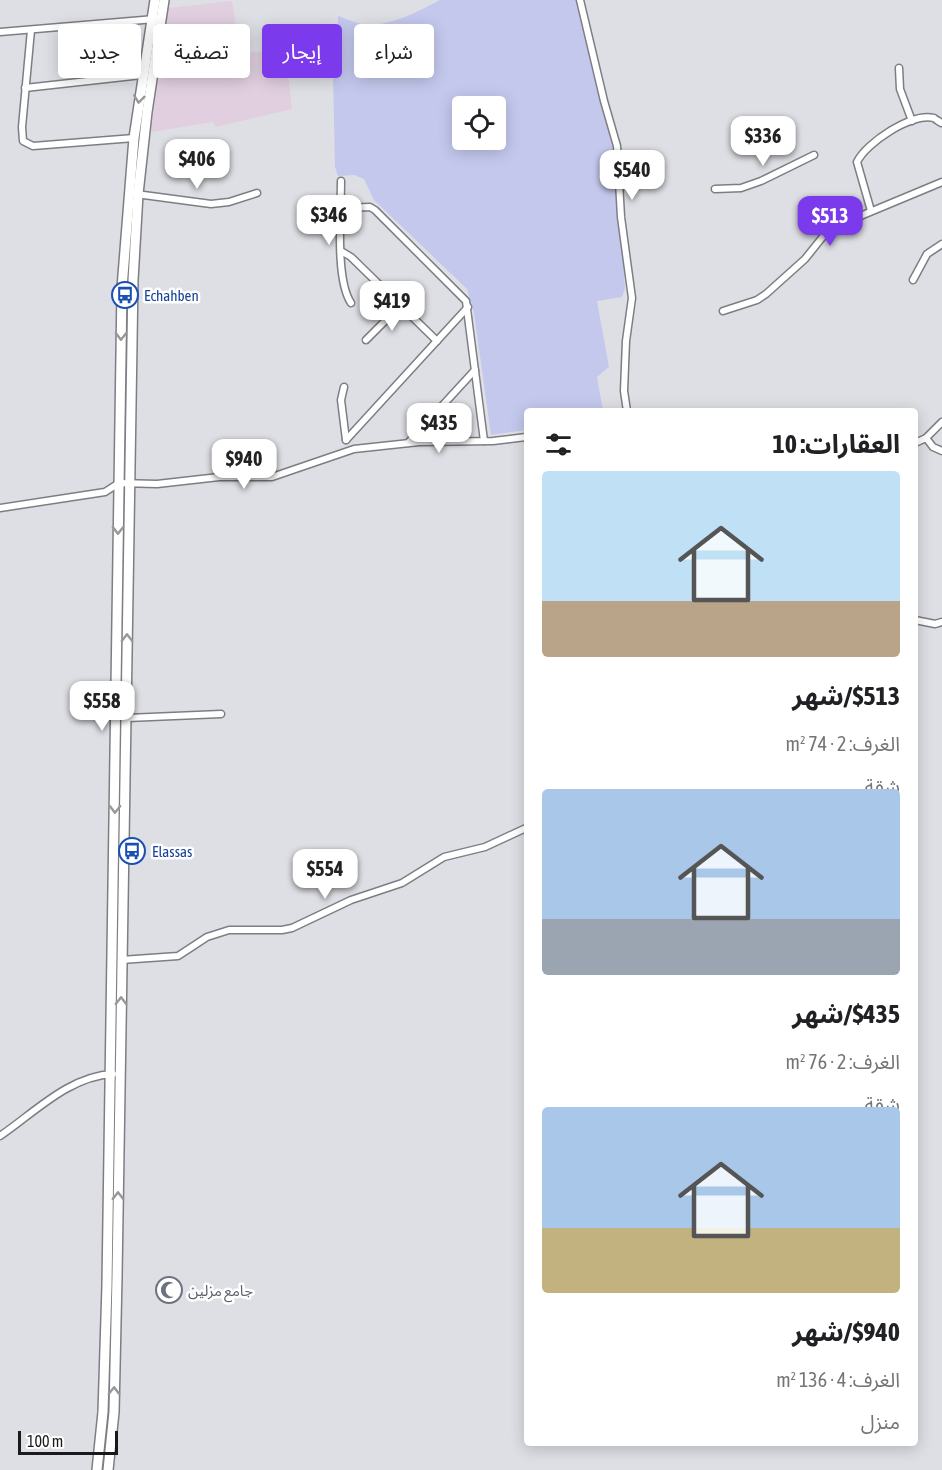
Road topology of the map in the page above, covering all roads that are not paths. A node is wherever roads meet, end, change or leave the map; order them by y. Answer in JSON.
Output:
{"nodes":[{"id":1,"x":155,"y":0,"type":"edge"},
{"id":2,"x":164,"y":0,"type":"edge"},
{"id":3,"x":580,"y":0,"type":"edge"},
{"id":4,"x":156,"y":19,"type":"junction"},
{"id":5,"x":31,"y":30,"type":"junction"},
{"id":6,"x":0,"y":32,"type":"edge"},
{"id":7,"x":899,"y":68,"type":"dead end"},
{"id":8,"x":142,"y":75,"type":"junction"},
{"id":9,"x":26,"y":87,"type":"junction"},
{"id":10,"x":912,"y":121,"type":"junction"},
{"id":11,"x":942,"y":123,"type":"edge"},
{"id":12,"x":134,"y":138,"type":"junction"},
{"id":13,"x":814,"y":155,"type":"dead end"},
{"id":14,"x":341,"y":181,"type":"dead end"},
{"id":15,"x":942,"y":182,"type":"edge"},
{"id":16,"x":715,"y":189,"type":"dead end"},
{"id":17,"x":134,"y":194,"type":"junction"},
{"id":18,"x":257,"y":194,"type":"dead end"},
{"id":19,"x":341,"y":208,"type":"junction"},
{"id":20,"x":871,"y":210,"type":"junction"},
{"id":21,"x":942,"y":244,"type":"edge"},
{"id":22,"x":341,"y":251,"type":"junction"},
{"id":23,"x":913,"y":280,"type":"dead end"},
{"id":24,"x":351,"y":303,"type":"dead end"},
{"id":25,"x":401,"y":305,"type":"junction"},
{"id":26,"x":468,"y":307,"type":"junction"},
{"id":27,"x":723,"y":311,"type":"dead end"},
{"id":28,"x":122,"y":316,"type":"junction"},
{"id":29,"x":132,"y":316,"type":"junction"},
{"id":30,"x":366,"y":340,"type":"dead end"},
{"id":31,"x":437,"y":341,"type":"junction"},
{"id":32,"x":475,"y":369,"type":"junction"},
{"id":33,"x":344,"y":387,"type":"dead end"},
{"id":34,"x":627,"y":408,"type":"edge"},
{"id":35,"x":942,"y":422,"type":"edge"},
{"id":36,"x":524,"y":436,"type":"edge"},
{"id":37,"x":926,"y":438,"type":"junction"},
{"id":38,"x":346,"y":440,"type":"junction"},
{"id":39,"x":484,"y":441,"type":"junction"},
{"id":40,"x":918,"y":442,"type":"edge"},
{"id":41,"x":407,"y":443,"type":"junction"},
{"id":42,"x":347,"y":450,"type":"junction"},
{"id":43,"x":942,"y":451,"type":"edge"},
{"id":44,"x":129,"y":470,"type":"junction"},
{"id":45,"x":124,"y":483,"type":"junction"},
{"id":46,"x":142,"y":484,"type":"junction"},
{"id":47,"x":105,"y":492,"type":"junction"},
{"id":48,"x":129,"y":495,"type":"junction"},
{"id":49,"x":118,"y":504,"type":"junction"},
{"id":50,"x":0,"y":508,"type":"edge"},
{"id":51,"x":918,"y":620,"type":"edge"},
{"id":52,"x":942,"y":622,"type":"edge"},
{"id":53,"x":221,"y":714,"type":"dead end"},
{"id":54,"x":127,"y":718,"type":"junction"},
{"id":55,"x":121,"y":769,"type":"junction"},
{"id":56,"x":524,"y":829,"type":"edge"},
{"id":57,"x":122,"y":960,"type":"junction"},
{"id":58,"x":109,"y":1074,"type":"junction"},
{"id":59,"x":120,"y":1074,"type":"junction"},
{"id":60,"x":0,"y":1136,"type":"edge"},
{"id":61,"x":107,"y":1286,"type":"junction"},
{"id":62,"x":117,"y":1286,"type":"junction"},
{"id":63,"x":103,"y":1412,"type":"junction"},
{"id":64,"x":114,"y":1412,"type":"junction"},
{"id":65,"x":97,"y":1470,"type":"edge"},
{"id":66,"x":108,"y":1470,"type":"edge"}],
"edges":[{"from":1,"to":4,"type":"main road"},
{"from":2,"to":4,"type":"main road"},
{"from":3,"to":34,"type":"street"},
{"from":4,"to":5,"type":"street"},
{"from":4,"to":8,"type":"main road"},
{"from":4,"to":17,"type":"main road"},
{"from":5,"to":6,"type":"street"},
{"from":5,"to":9,"type":"street"},
{"from":7,"to":10,"type":"street"},
{"from":8,"to":9,"type":"street"},
{"from":8,"to":12,"type":"main road","one_way":true},
{"from":9,"to":12,"type":"street"},
{"from":10,"to":11,"type":"street"},
{"from":10,"to":20,"type":"street"},
{"from":12,"to":17,"type":"main road"},
{"from":13,"to":16,"type":"street"},
{"from":14,"to":19,"type":"street"},
{"from":15,"to":20,"type":"street"},
{"from":17,"to":18,"type":"street"},
{"from":17,"to":28,"type":"main road"},
{"from":17,"to":29,"type":"main road"},
{"from":19,"to":22,"type":"street"},
{"from":19,"to":26,"type":"street"},
{"from":20,"to":27,"type":"street"},
{"from":21,"to":23,"type":"street"},
{"from":22,"to":24,"type":"street"},
{"from":22,"to":25,"type":"street"},
{"from":25,"to":30,"type":"street"},
{"from":25,"to":31,"type":"street"},
{"from":26,"to":31,"type":"street"},
{"from":26,"to":32,"type":"street"},
{"from":28,"to":29,"type":"main road"},
{"from":28,"to":45,"type":"main road","one_way":true},
{"from":29,"to":44,"type":"main road"},
{"from":31,"to":38,"type":"street"},
{"from":32,"to":39,"type":"street"},
{"from":32,"to":41,"type":"street"},
{"from":33,"to":38,"type":"street"},
{"from":35,"to":37,"type":"street"},
{"from":36,"to":39,"type":"street"},
{"from":37,"to":40,"type":"street"},
{"from":37,"to":43,"type":"street"},
{"from":38,"to":42,"type":"street"},
{"from":39,"to":41,"type":"street"},
{"from":41,"to":42,"type":"street"},
{"from":42,"to":46,"type":"street"},
{"from":44,"to":45,"type":"main road"},
{"from":44,"to":46,"type":"street"},
{"from":45,"to":46,"type":"street"},
{"from":45,"to":47,"type":"street"},
{"from":45,"to":48,"type":"main road"},
{"from":45,"to":49,"type":"main road"},
{"from":46,"to":48,"type":"street"},
{"from":47,"to":49,"type":"street"},
{"from":47,"to":50,"type":"street"},
{"from":54,"to":48,"type":"main road","one_way":true},
{"from":49,"to":55,"type":"main road","one_way":true},
{"from":51,"to":52,"type":"street"},
{"from":53,"to":54,"type":"street"},
{"from":54,"to":55,"type":"main road"},
{"from":55,"to":57,"type":"main road"},
{"from":55,"to":58,"type":"main road","one_way":true},
{"from":56,"to":57,"type":"street"},
{"from":59,"to":57,"type":"main road","one_way":true},
{"from":58,"to":59,"type":"street"},
{"from":58,"to":60,"type":"street"},
{"from":58,"to":61,"type":"main road"},
{"from":62,"to":59,"type":"main road","one_way":true},
{"from":61,"to":62,"type":"main road"},
{"from":61,"to":63,"type":"main road"},
{"from":64,"to":62,"type":"main road","one_way":true},
{"from":63,"to":64,"type":"main road"},
{"from":63,"to":65,"type":"main road"},
{"from":64,"to":66,"type":"main road"}]}
